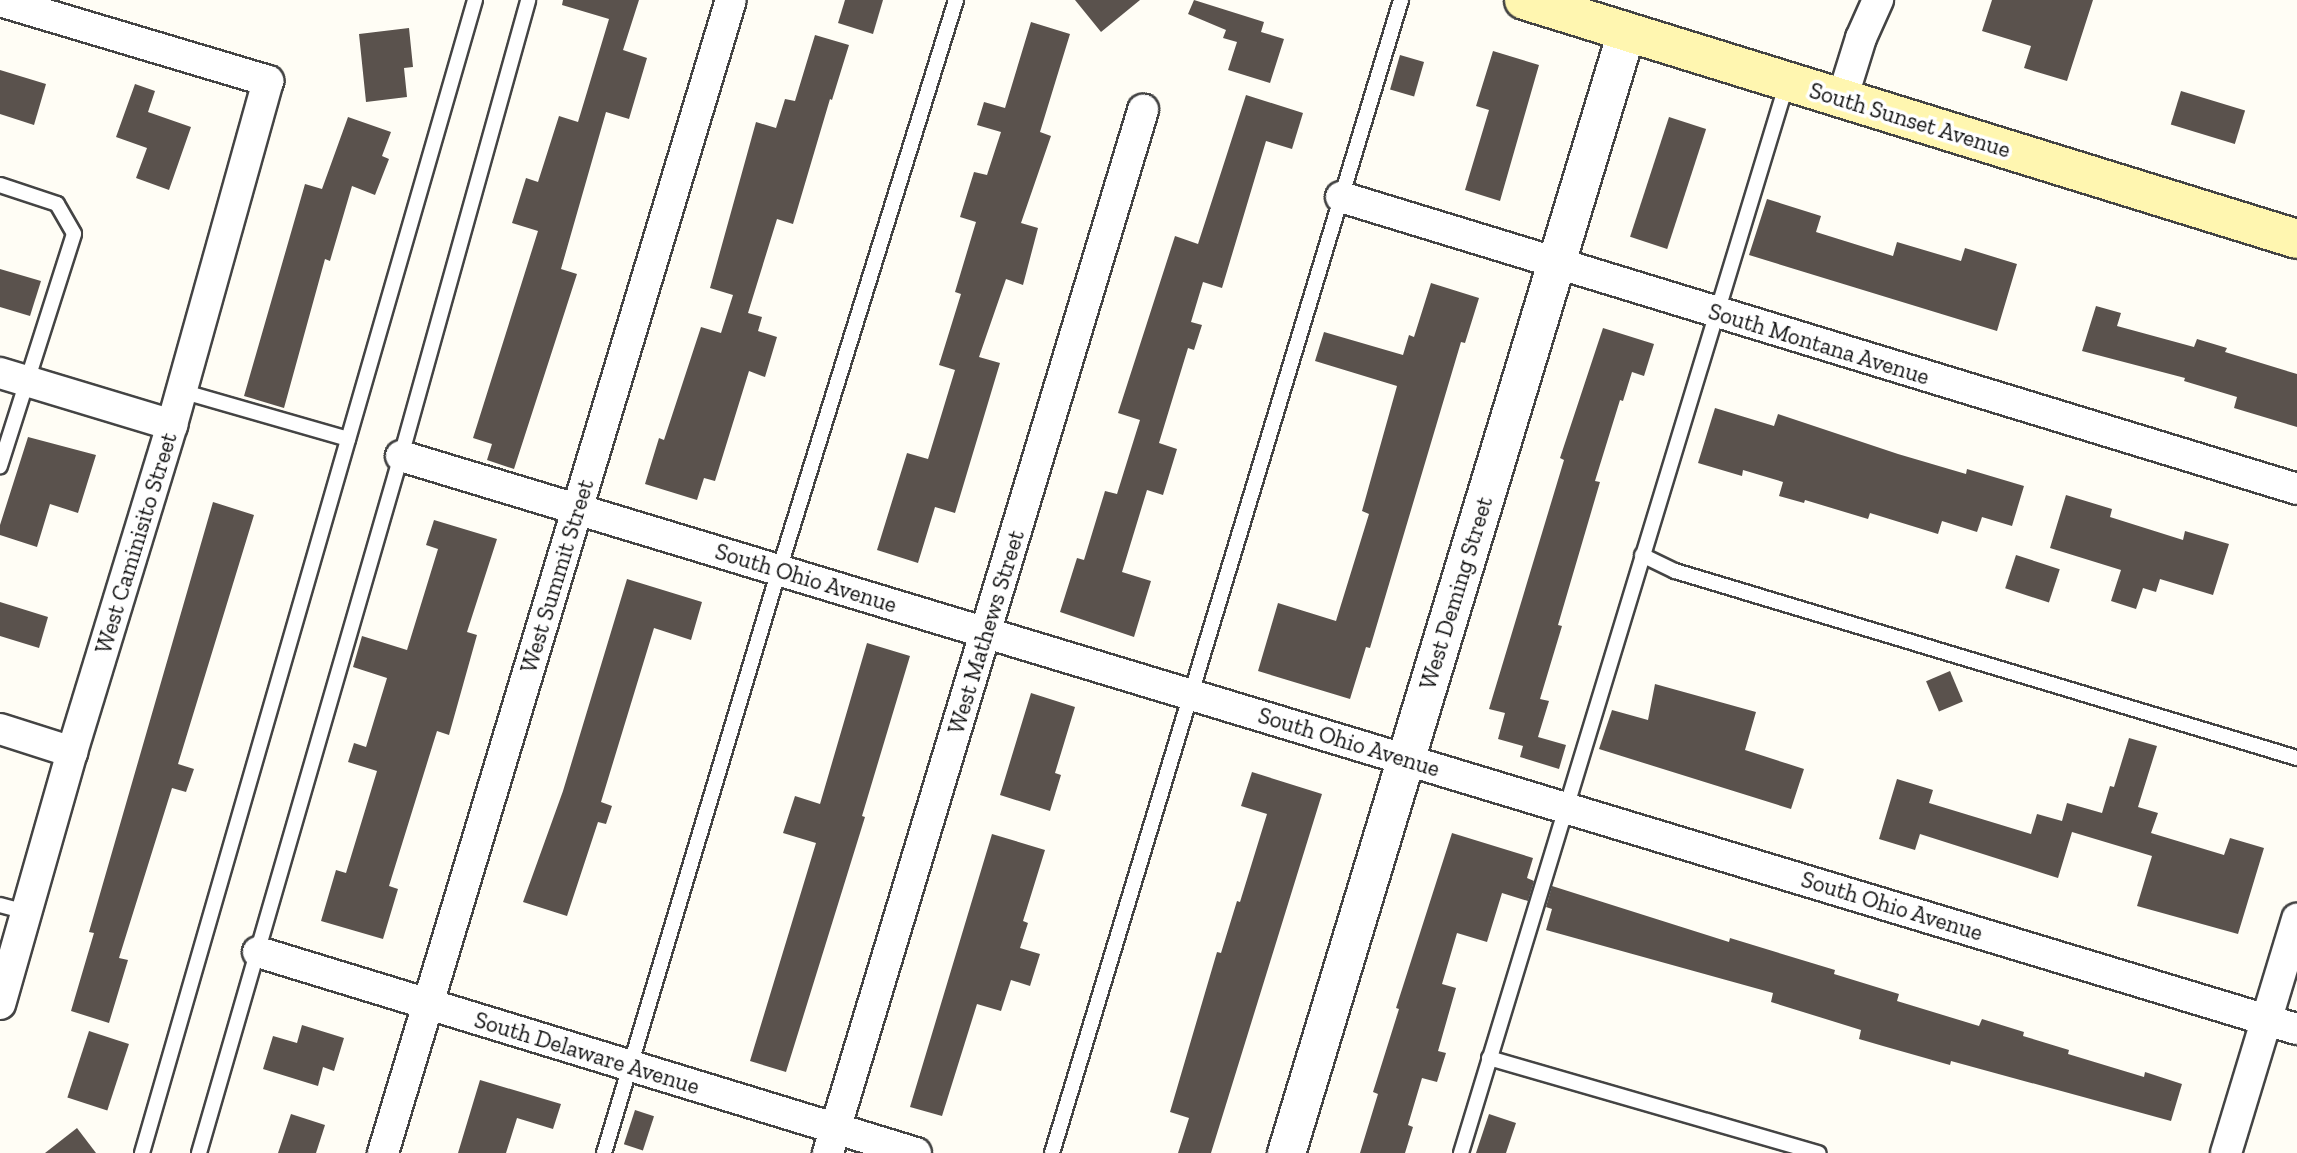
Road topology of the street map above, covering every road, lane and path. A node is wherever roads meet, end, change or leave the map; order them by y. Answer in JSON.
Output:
{"nodes":[{"id":1,"x":475,"y":0,"type":"edge"},
{"id":2,"x":528,"y":0,"type":"edge"},
{"id":3,"x":731,"y":0,"type":"edge"},
{"id":4,"x":956,"y":0,"type":"edge"},
{"id":5,"x":1401,"y":0,"type":"edge"},
{"id":6,"x":1524,"y":0,"type":"edge"},
{"id":7,"x":1878,"y":0,"type":"edge"},
{"id":8,"x":0,"y":1,"type":"edge"},
{"id":9,"x":1626,"y":32,"type":"junction"},
{"id":10,"x":1787,"y":82,"type":"junction"},
{"id":11,"x":1842,"y":99,"type":"junction"},
{"id":12,"x":1143,"y":110,"type":"dead end"},
{"id":13,"x":0,"y":185,"type":"edge"},
{"id":14,"x":1341,"y":197,"type":"junction"},
{"id":15,"x":2297,"y":239,"type":"edge"},
{"id":16,"x":1555,"y":264,"type":"junction"},
{"id":17,"x":1716,"y":313,"type":"junction"},
{"id":18,"x":0,"y":373,"type":"edge"},
{"id":19,"x":28,"y":381,"type":"junction"},
{"id":20,"x":181,"y":391,"type":"junction"},
{"id":21,"x":172,"y":425,"type":"junction"},
{"id":22,"x":348,"y":439,"type":"junction"},
{"id":23,"x":401,"y":456,"type":"junction"},
{"id":24,"x":0,"y":466,"type":"edge"},
{"id":25,"x":2297,"y":489,"type":"edge"},
{"id":26,"x":577,"y":510,"type":"junction"},
{"id":27,"x":1642,"y":555,"type":"junction"},
{"id":28,"x":779,"y":570,"type":"junction"},
{"id":29,"x":986,"y":632,"type":"junction"},
{"id":30,"x":1189,"y":694,"type":"junction"},
{"id":31,"x":0,"y":729,"type":"edge"},
{"id":32,"x":72,"y":752,"type":"junction"},
{"id":33,"x":2297,"y":758,"type":"edge"},
{"id":34,"x":1406,"y":759,"type":"junction"},
{"id":35,"x":1564,"y":807,"type":"junction"},
{"id":36,"x":13,"y":908,"type":"edge"},
{"id":37,"x":2297,"y":919,"type":"edge"},
{"id":38,"x":258,"y":952,"type":"junction"},
{"id":39,"x":0,"y":1004,"type":"edge"},
{"id":40,"x":429,"y":1004,"type":"junction"},
{"id":41,"x":2267,"y":1020,"type":"junction"},
{"id":42,"x":2297,"y":1029,"type":"edge"},
{"id":43,"x":1489,"y":1058,"type":"junction"},
{"id":44,"x":631,"y":1066,"type":"junction"},
{"id":45,"x":832,"y":1141,"type":"edge"},
{"id":46,"x":142,"y":1153,"type":"edge"},
{"id":47,"x":199,"y":1153,"type":"edge"},
{"id":48,"x":383,"y":1153,"type":"edge"},
{"id":49,"x":604,"y":1153,"type":"edge"},
{"id":50,"x":916,"y":1153,"type":"edge"},
{"id":51,"x":1052,"y":1153,"type":"edge"},
{"id":52,"x":1286,"y":1153,"type":"edge"},
{"id":53,"x":1461,"y":1153,"type":"edge"},
{"id":54,"x":1819,"y":1153,"type":"edge"},
{"id":55,"x":2226,"y":1153,"type":"edge"}],
"edges":[{"from":1,"to":22,"type":"lane"},
{"from":2,"to":23,"type":"lane"},
{"from":3,"to":26,"type":"street","name":"West Summit Street"},
{"from":4,"to":28,"type":"lane"},
{"from":5,"to":14,"type":"lane"},
{"from":6,"to":9,"type":"main road","name":"South Sunset Avenue"},
{"from":7,"to":11,"type":"street"},
{"from":8,"to":20,"type":"street","name":"West Caminisito Street"},
{"from":9,"to":10,"type":"main road","name":"South Sunset Avenue"},
{"from":9,"to":16,"type":"street","name":"West Deming Street"},
{"from":10,"to":11,"type":"main road","name":"South Sunset Avenue"},
{"from":10,"to":17,"type":"lane"},
{"from":11,"to":15,"type":"main road","name":"South Sunset Avenue"},
{"from":12,"to":29,"type":"street","name":"West Mathews Street"},
{"from":13,"to":19,"type":"lane"},
{"from":14,"to":16,"type":"street","name":"South Montana Avenue"},
{"from":14,"to":30,"type":"lane"},
{"from":16,"to":17,"type":"street","name":"South Montana Avenue"},
{"from":16,"to":34,"type":"street","name":"West Deming Street"},
{"from":17,"to":25,"type":"street","name":"South Montana Avenue"},
{"from":17,"to":27,"type":"lane"},
{"from":18,"to":19,"type":"street"},
{"from":19,"to":21,"type":"street"},
{"from":19,"to":24,"type":"lane"},
{"from":20,"to":21,"type":"street","name":"West Caminisito Street"},
{"from":20,"to":22,"type":"lane"},
{"from":21,"to":32,"type":"street","name":"West Caminisito Street"},
{"from":22,"to":46,"type":"lane"},
{"from":23,"to":26,"type":"street","name":"South Ohio Avenue"},
{"from":23,"to":38,"type":"lane"},
{"from":26,"to":28,"type":"street","name":"South Ohio Avenue"},
{"from":26,"to":40,"type":"street","name":"West Summit Street"},
{"from":27,"to":33,"type":"lane"},
{"from":27,"to":35,"type":"lane"},
{"from":28,"to":29,"type":"street","name":"South Ohio Avenue"},
{"from":28,"to":44,"type":"lane"},
{"from":29,"to":30,"type":"street","name":"South Ohio Avenue"},
{"from":29,"to":45,"type":"street","name":"West Mathews Street"},
{"from":30,"to":34,"type":"street","name":"South Ohio Avenue"},
{"from":30,"to":51,"type":"lane"},
{"from":31,"to":32,"type":"street"},
{"from":32,"to":36,"type":"street","name":"West Caminisito Street"},
{"from":34,"to":35,"type":"street","name":"South Ohio Avenue"},
{"from":34,"to":52,"type":"street","name":"West Deming Street"},
{"from":35,"to":41,"type":"street","name":"South Ohio Avenue"},
{"from":35,"to":43,"type":"lane"},
{"from":36,"to":39,"type":"street","name":"West Caminisito Street"},
{"from":37,"to":41,"type":"street"},
{"from":38,"to":40,"type":"street","name":"South Delaware Avenue"},
{"from":38,"to":47,"type":"lane"},
{"from":40,"to":44,"type":"street","name":"South Delaware Avenue"},
{"from":40,"to":48,"type":"street","name":"West Summit Street"},
{"from":41,"to":42,"type":"street","name":"South Ohio Avenue"},
{"from":41,"to":55,"type":"street"},
{"from":43,"to":53,"type":"lane"},
{"from":43,"to":54,"type":"lane"},
{"from":44,"to":45,"type":"street","name":"South Delaware Avenue"},
{"from":44,"to":49,"type":"lane"},
{"from":45,"to":50,"type":"street","name":"South Delaware Avenue"}]}
